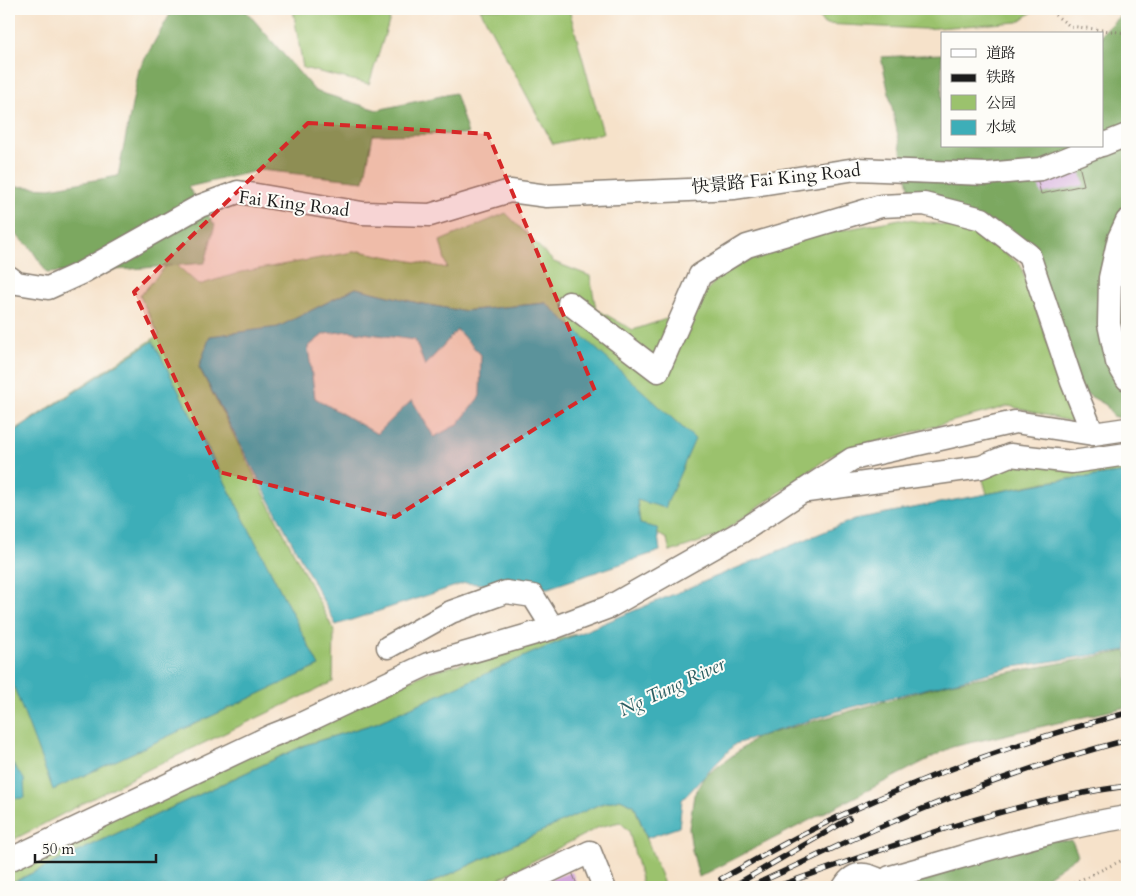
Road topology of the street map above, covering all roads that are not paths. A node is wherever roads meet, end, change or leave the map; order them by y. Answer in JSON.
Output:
{"nodes":[{"id":1,"x":1127,"y":135,"type":"edge"},
{"id":2,"x":1104,"y":144,"type":"edge"},
{"id":3,"x":1093,"y":148,"type":"edge"},
{"id":4,"x":1127,"y":221,"type":"edge"},
{"id":5,"x":9,"y":277,"type":"edge"},
{"id":6,"x":569,"y":303,"type":"dead end"},
{"id":7,"x":1127,"y":379,"type":"edge"},
{"id":8,"x":1127,"y":429,"type":"edge"},
{"id":9,"x":1094,"y":434,"type":"junction"},
{"id":10,"x":1127,"y":454,"type":"edge"},
{"id":11,"x":802,"y":492,"type":"junction"},
{"id":12,"x":553,"y":628,"type":"junction"},
{"id":13,"x":388,"y":647,"type":"dead end"},
{"id":14,"x":1127,"y":817,"type":"edge"},
{"id":15,"x":9,"y":860,"type":"edge"},
{"id":16,"x":882,"y":885,"type":"edge"},
{"id":17,"x":516,"y":887,"type":"edge"},
{"id":18,"x":604,"y":887,"type":"edge"},
{"id":19,"x":844,"y":887,"type":"edge"}],
"edges":[{"from":1,"to":2,"type":"street"},
{"from":3,"to":5,"type":"street","name":"Fai King Road"},
{"from":4,"to":7,"type":"street"},
{"from":6,"to":9,"type":"street"},
{"from":8,"to":9,"type":"street"},
{"from":9,"to":11,"type":"street"},
{"from":10,"to":11,"type":"street"},
{"from":11,"to":12,"type":"street"},
{"from":12,"to":13,"type":"street"},
{"from":12,"to":15,"type":"street"},
{"from":14,"to":16,"type":"street"},
{"from":16,"to":19,"type":"street"},
{"from":17,"to":18,"type":"street"}]}
